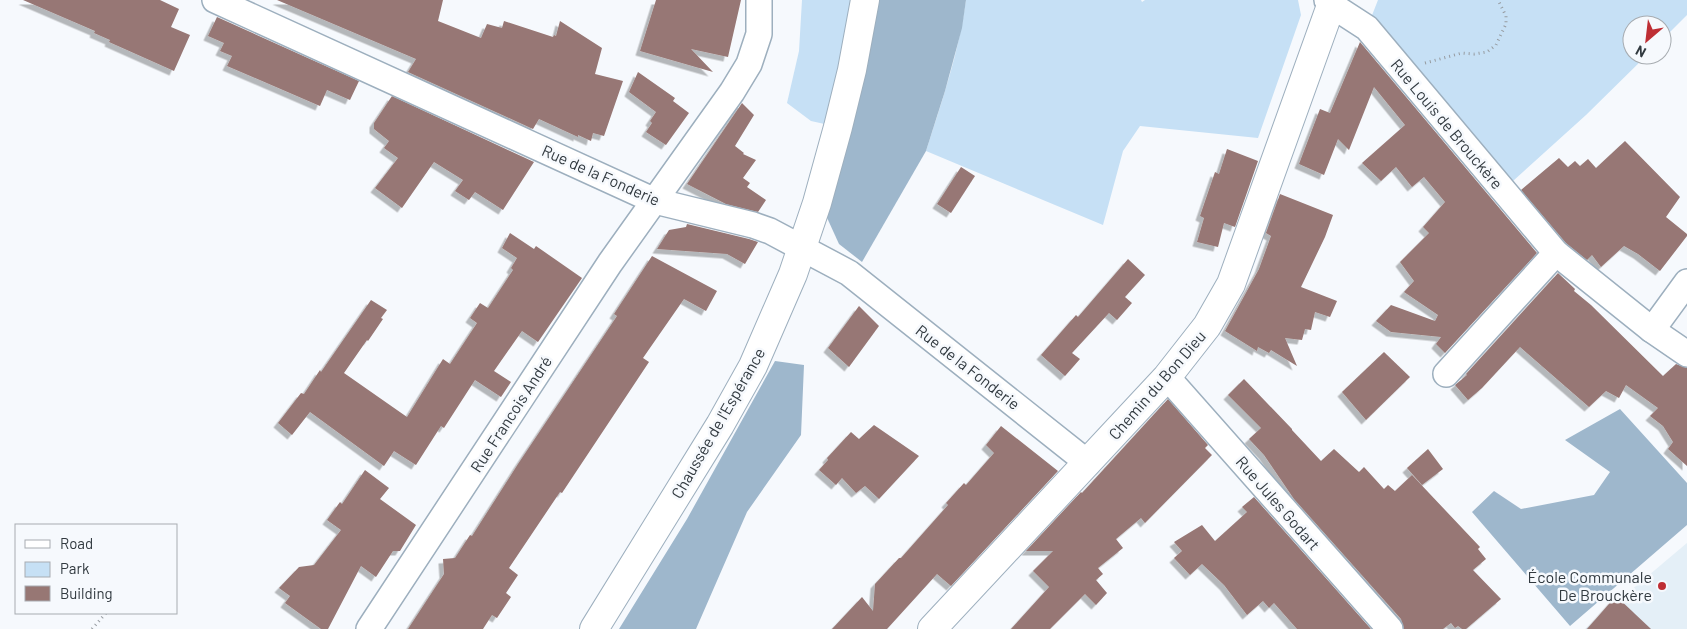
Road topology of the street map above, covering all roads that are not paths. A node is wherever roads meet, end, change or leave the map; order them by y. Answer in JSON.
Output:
{"nodes":[{"id":1,"x":215,"y":0,"type":"edge"},
{"id":2,"x":759,"y":0,"type":"edge"},
{"id":3,"x":865,"y":0,"type":"edge"},
{"id":4,"x":1330,"y":1,"type":"edge"},
{"id":5,"x":655,"y":201,"type":"junction"},
{"id":6,"x":803,"y":250,"type":"junction"},
{"id":7,"x":1556,"y":253,"type":"junction"},
{"id":8,"x":1687,"y":282,"type":"edge"},
{"id":9,"x":1652,"y":330,"type":"junction"},
{"id":10,"x":1687,"y":354,"type":"edge"},
{"id":11,"x":1446,"y":374,"type":"dead end"},
{"id":12,"x":1167,"y":377,"type":"junction"},
{"id":13,"x":1088,"y":463,"type":"junction"},
{"id":14,"x":369,"y":629,"type":"edge"},
{"id":15,"x":594,"y":629,"type":"edge"},
{"id":16,"x":932,"y":629,"type":"edge"},
{"id":17,"x":1390,"y":629,"type":"edge"}],
"edges":[{"from":1,"to":5,"type":"street","name":"Rue de la Fonderie"},
{"from":2,"to":5,"type":"street","name":"Rue Francois André"},
{"from":3,"to":6,"type":"street","name":"Chaussée de l'Espérance"},
{"from":4,"to":7,"type":"street","name":"Rue Louis de Brouckère"},
{"from":4,"to":12,"type":"street","name":"Chemin du Bon Dieu"},
{"from":5,"to":6,"type":"street","name":"Rue de la Fonderie"},
{"from":5,"to":14,"type":"street","name":"Rue Francois André"},
{"from":6,"to":13,"type":"street","name":"Rue de la Fonderie"},
{"from":6,"to":15,"type":"street","name":"Chaussée de l'Espérance"},
{"from":7,"to":9,"type":"street","name":"Rue Louis de Brouckère"},
{"from":7,"to":11,"type":"street"},
{"from":8,"to":9,"type":"street"},
{"from":9,"to":10,"type":"street","name":"Rue Louis de Brouckère"},
{"from":12,"to":13,"type":"street","name":"Chemin du Bon Dieu"},
{"from":12,"to":17,"type":"street","name":"Rue Jules Godart"},
{"from":13,"to":16,"type":"street","name":"Chemin du Bon Dieu"}]}
